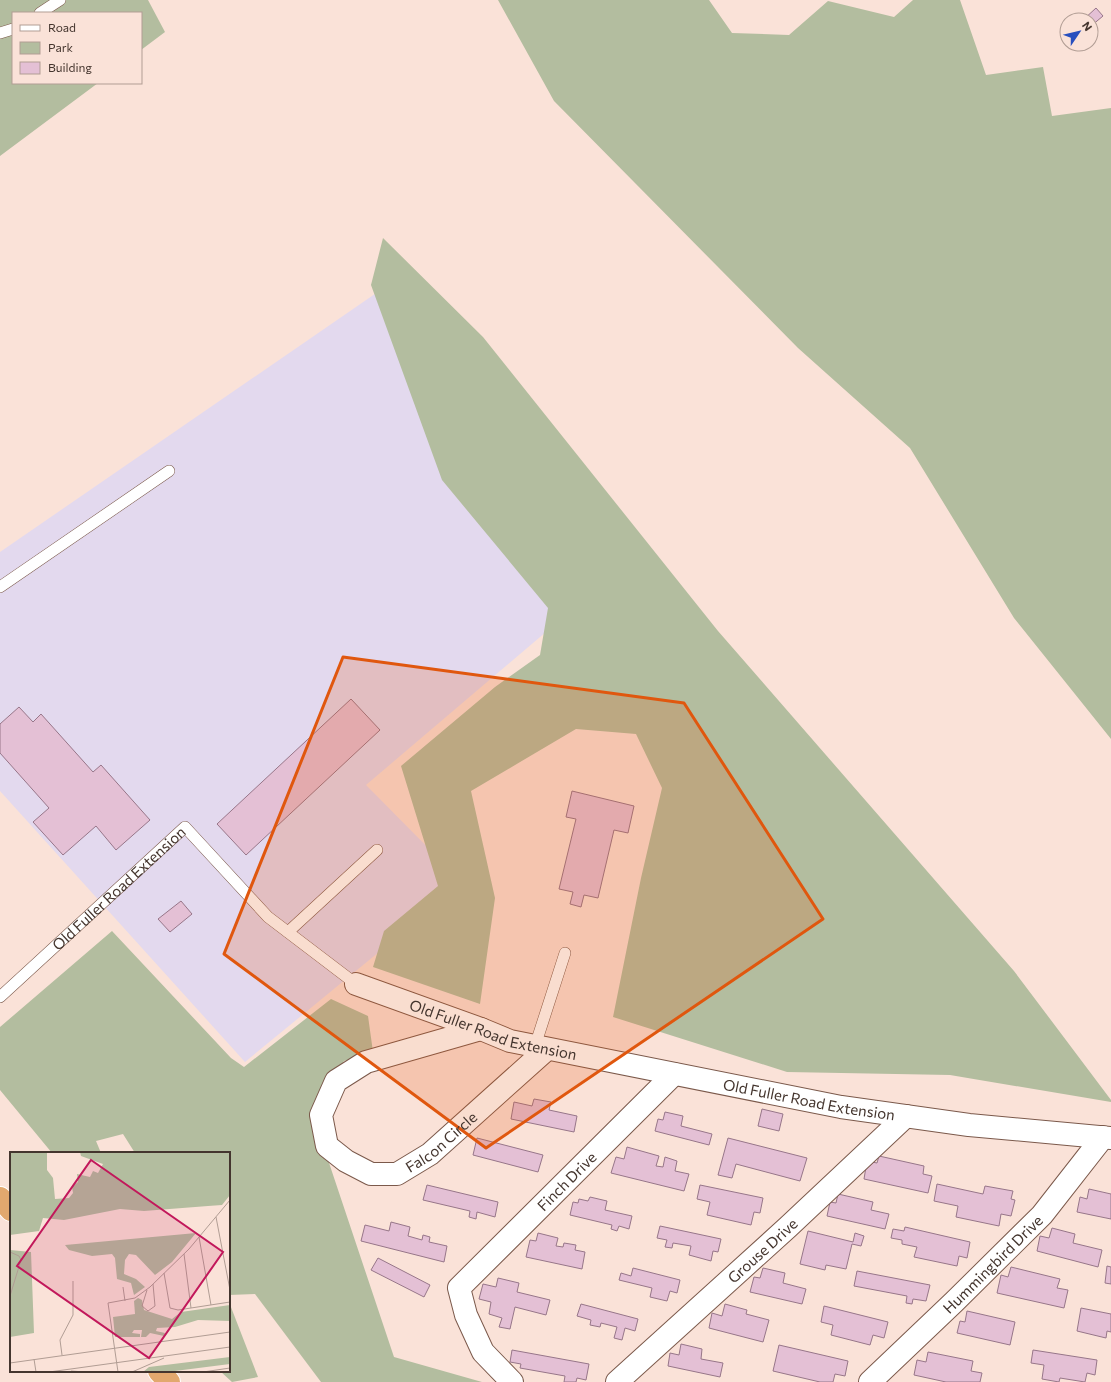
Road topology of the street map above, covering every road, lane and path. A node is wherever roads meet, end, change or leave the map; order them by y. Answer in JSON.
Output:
{"nodes":[{"id":1,"x":60,"y":0,"type":"edge"},
{"id":2,"x":42,"y":12,"type":"edge"},
{"id":3,"x":12,"y":29,"type":"edge"},
{"id":4,"x":0,"y":33,"type":"edge"},
{"id":5,"x":169,"y":471,"type":"dead end"},
{"id":6,"x":0,"y":587,"type":"edge"},
{"id":7,"x":377,"y":850,"type":"dead end"},
{"id":8,"x":288,"y":932,"type":"junction"},
{"id":9,"x":565,"y":953,"type":"dead end"},
{"id":10,"x":356,"y":984,"type":"joint"},
{"id":11,"x":0,"y":997,"type":"edge"},
{"id":12,"x":481,"y":1029,"type":"junction"},
{"id":13,"x":541,"y":1047,"type":"junction"},
{"id":14,"x":674,"y":1074,"type":"junction"},
{"id":15,"x":906,"y":1116,"type":"junction"},
{"id":16,"x":1107,"y":1137,"type":"edge"},
{"id":17,"x":0,"y":1198,"type":"edge"},
{"id":18,"x":10,"y":1209,"type":"edge"},
{"id":19,"x":160,"y":1372,"type":"edge"},
{"id":20,"x":169,"y":1382,"type":"edge"},
{"id":21,"x":512,"y":1382,"type":"edge"},
{"id":22,"x":617,"y":1382,"type":"edge"},
{"id":23,"x":870,"y":1382,"type":"edge"}],
"edges":[{"from":1,"to":2,"type":"lane"},
{"from":3,"to":4,"type":"lane"},
{"from":5,"to":6,"type":"lane"},
{"from":7,"to":8,"type":"lane"},
{"from":8,"to":10,"type":"lane","name":"Old Fuller Road Extension"},
{"from":8,"to":11,"type":"lane","name":"Old Fuller Road Extension"},
{"from":9,"to":13,"type":"lane"},
{"from":10,"to":12,"type":"street","name":"Old Fuller Road Extension"},
{"from":12,"to":13,"type":"street","name":"Old Fuller Road Extension"},
{"from":12,"to":13,"type":"street","name":"Falcon Circle"},
{"from":13,"to":14,"type":"street","name":"Old Fuller Road Extension"},
{"from":14,"to":15,"type":"street","name":"Old Fuller Road Extension"},
{"from":14,"to":21,"type":"street","name":"Finch Drive"},
{"from":15,"to":16,"type":"street","name":"Old Fuller Road Extension"},
{"from":15,"to":22,"type":"street","name":"Grouse Drive"},
{"from":16,"to":23,"type":"street","name":"Hummingbird Drive"},
{"from":17,"to":18,"type":"highway"},
{"from":19,"to":20,"type":"highway"}]}
